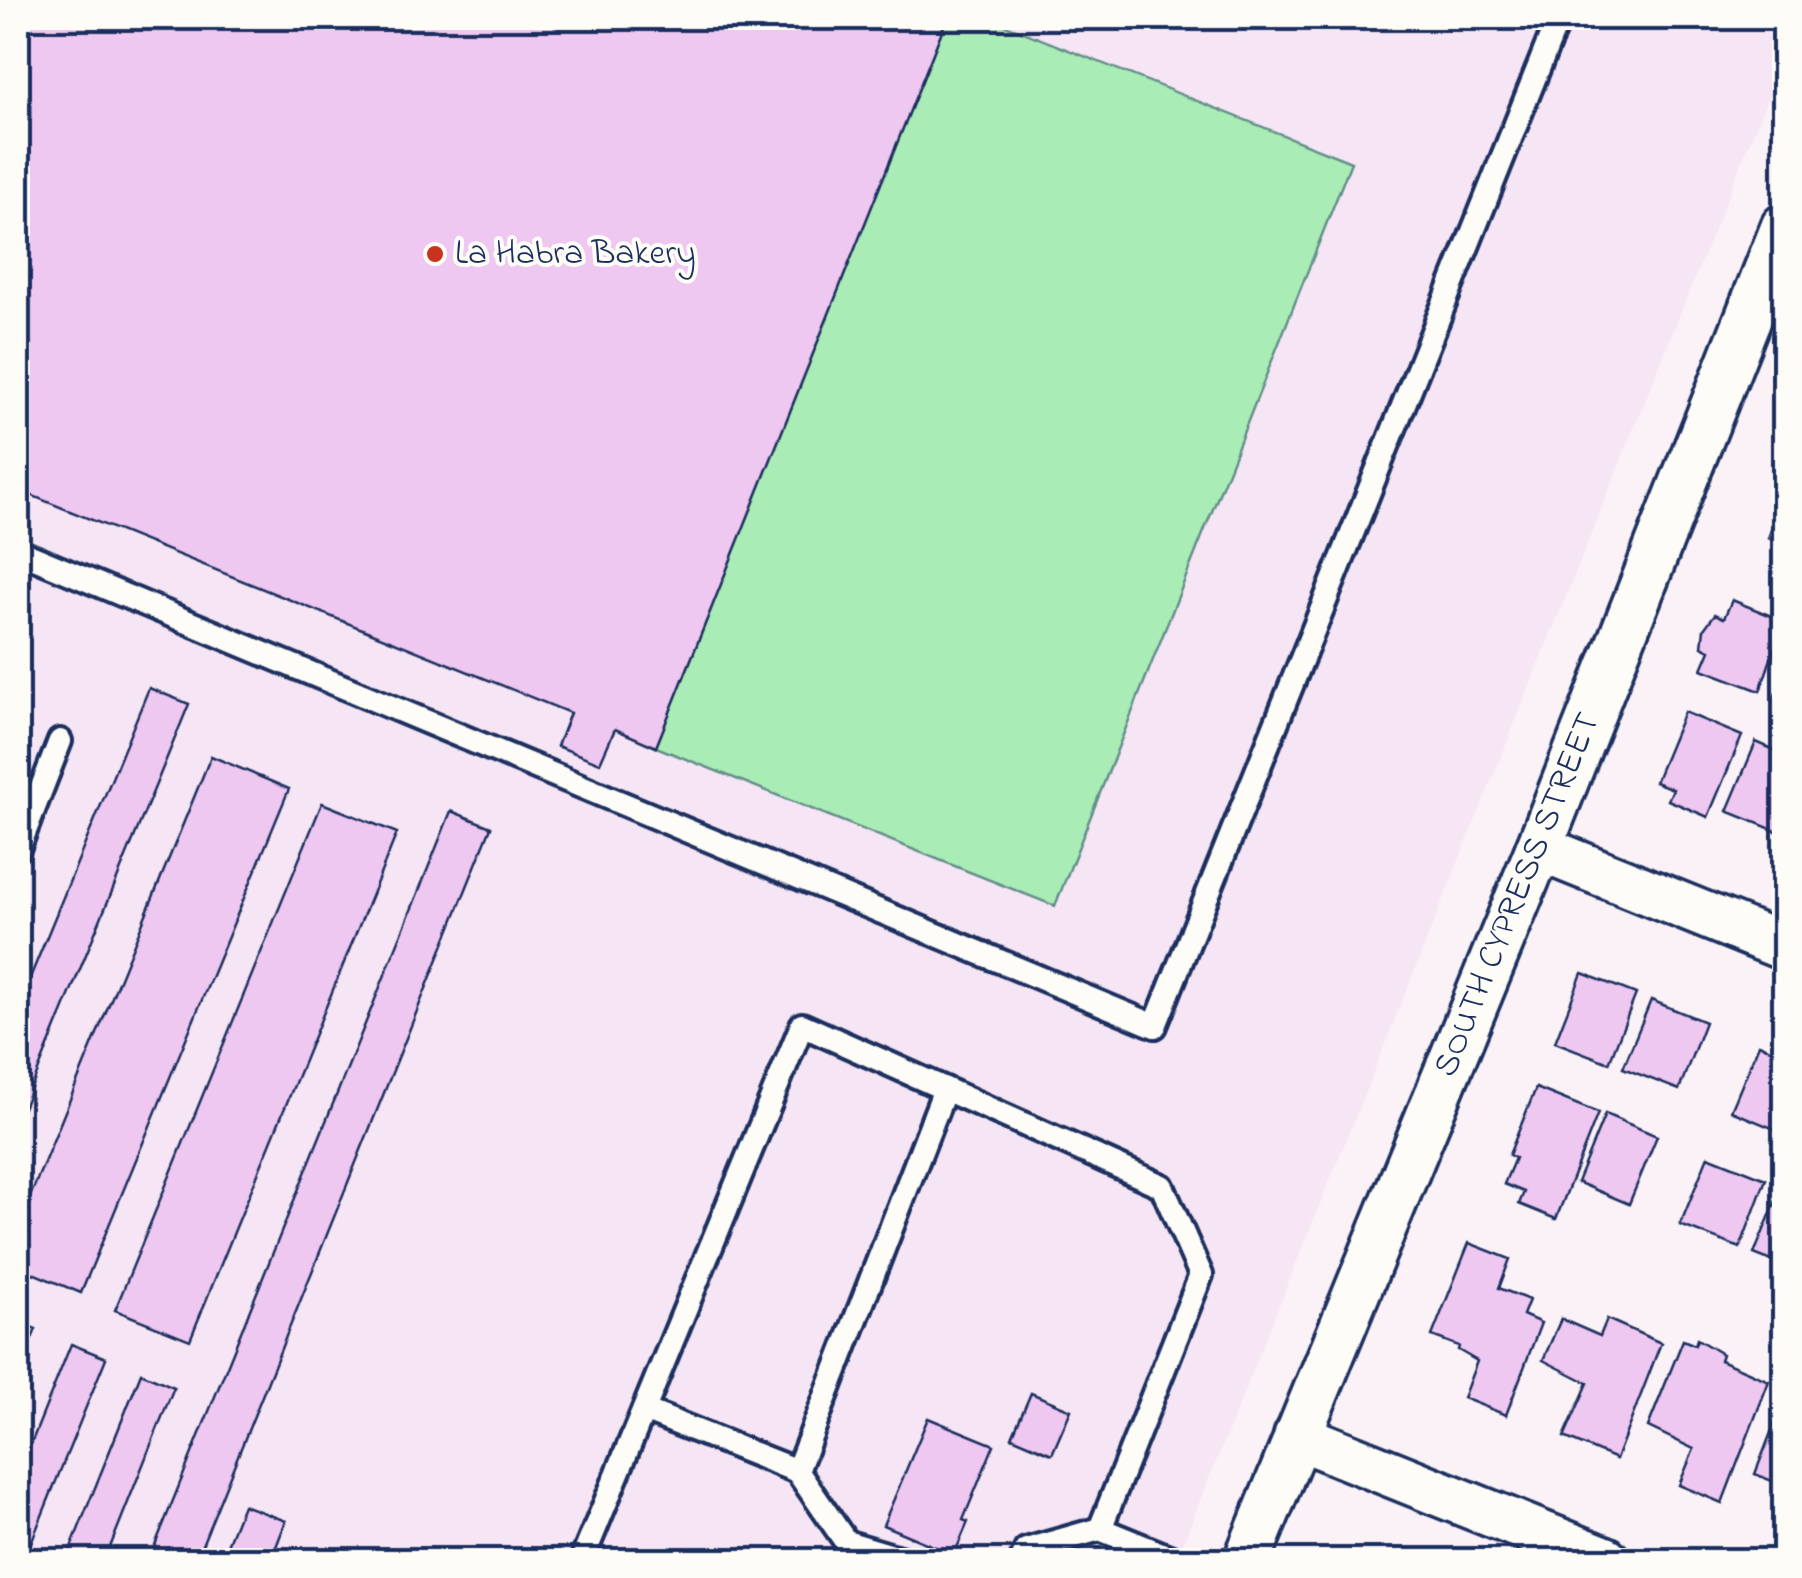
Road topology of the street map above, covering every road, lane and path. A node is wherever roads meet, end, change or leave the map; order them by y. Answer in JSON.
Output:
{"nodes":[{"id":1,"x":1539,"y":18,"type":"edge"},
{"id":2,"x":1784,"y":227,"type":"edge"},
{"id":3,"x":18,"y":551,"type":"edge"},
{"id":4,"x":60,"y":741,"type":"dead end"},
{"id":5,"x":1539,"y":848,"type":"junction"},
{"id":6,"x":18,"y":849,"type":"edge"},
{"id":7,"x":1784,"y":947,"type":"edge"},
{"id":8,"x":945,"y":1088,"type":"junction"},
{"id":9,"x":644,"y":1410,"type":"junction"},
{"id":10,"x":1297,"y":1436,"type":"junction"},
{"id":11,"x":797,"y":1471,"type":"junction"},
{"id":12,"x":1100,"y":1529,"type":"junction"},
{"id":13,"x":582,"y":1560,"type":"edge"},
{"id":14,"x":906,"y":1560,"type":"edge"},
{"id":15,"x":1022,"y":1560,"type":"edge"},
{"id":16,"x":1176,"y":1560,"type":"edge"},
{"id":17,"x":1248,"y":1560,"type":"edge"},
{"id":18,"x":1606,"y":1560,"type":"edge"}],
"edges":[{"from":1,"to":3,"type":"lane"},
{"from":2,"to":5,"type":"street","name":"SOUTH CYPRESS STREET"},
{"from":4,"to":6,"type":"lane"},
{"from":5,"to":7,"type":"street"},
{"from":5,"to":10,"type":"street","name":"SOUTH CYPRESS STREET"},
{"from":8,"to":9,"type":"lane"},
{"from":8,"to":11,"type":"lane"},
{"from":8,"to":12,"type":"lane"},
{"from":9,"to":11,"type":"lane"},
{"from":9,"to":13,"type":"lane"},
{"from":10,"to":17,"type":"street","name":"SOUTH CYPRESS STREET"},
{"from":10,"to":18,"type":"street"},
{"from":11,"to":14,"type":"lane"},
{"from":12,"to":15,"type":"lane"},
{"from":12,"to":16,"type":"lane"}]}
